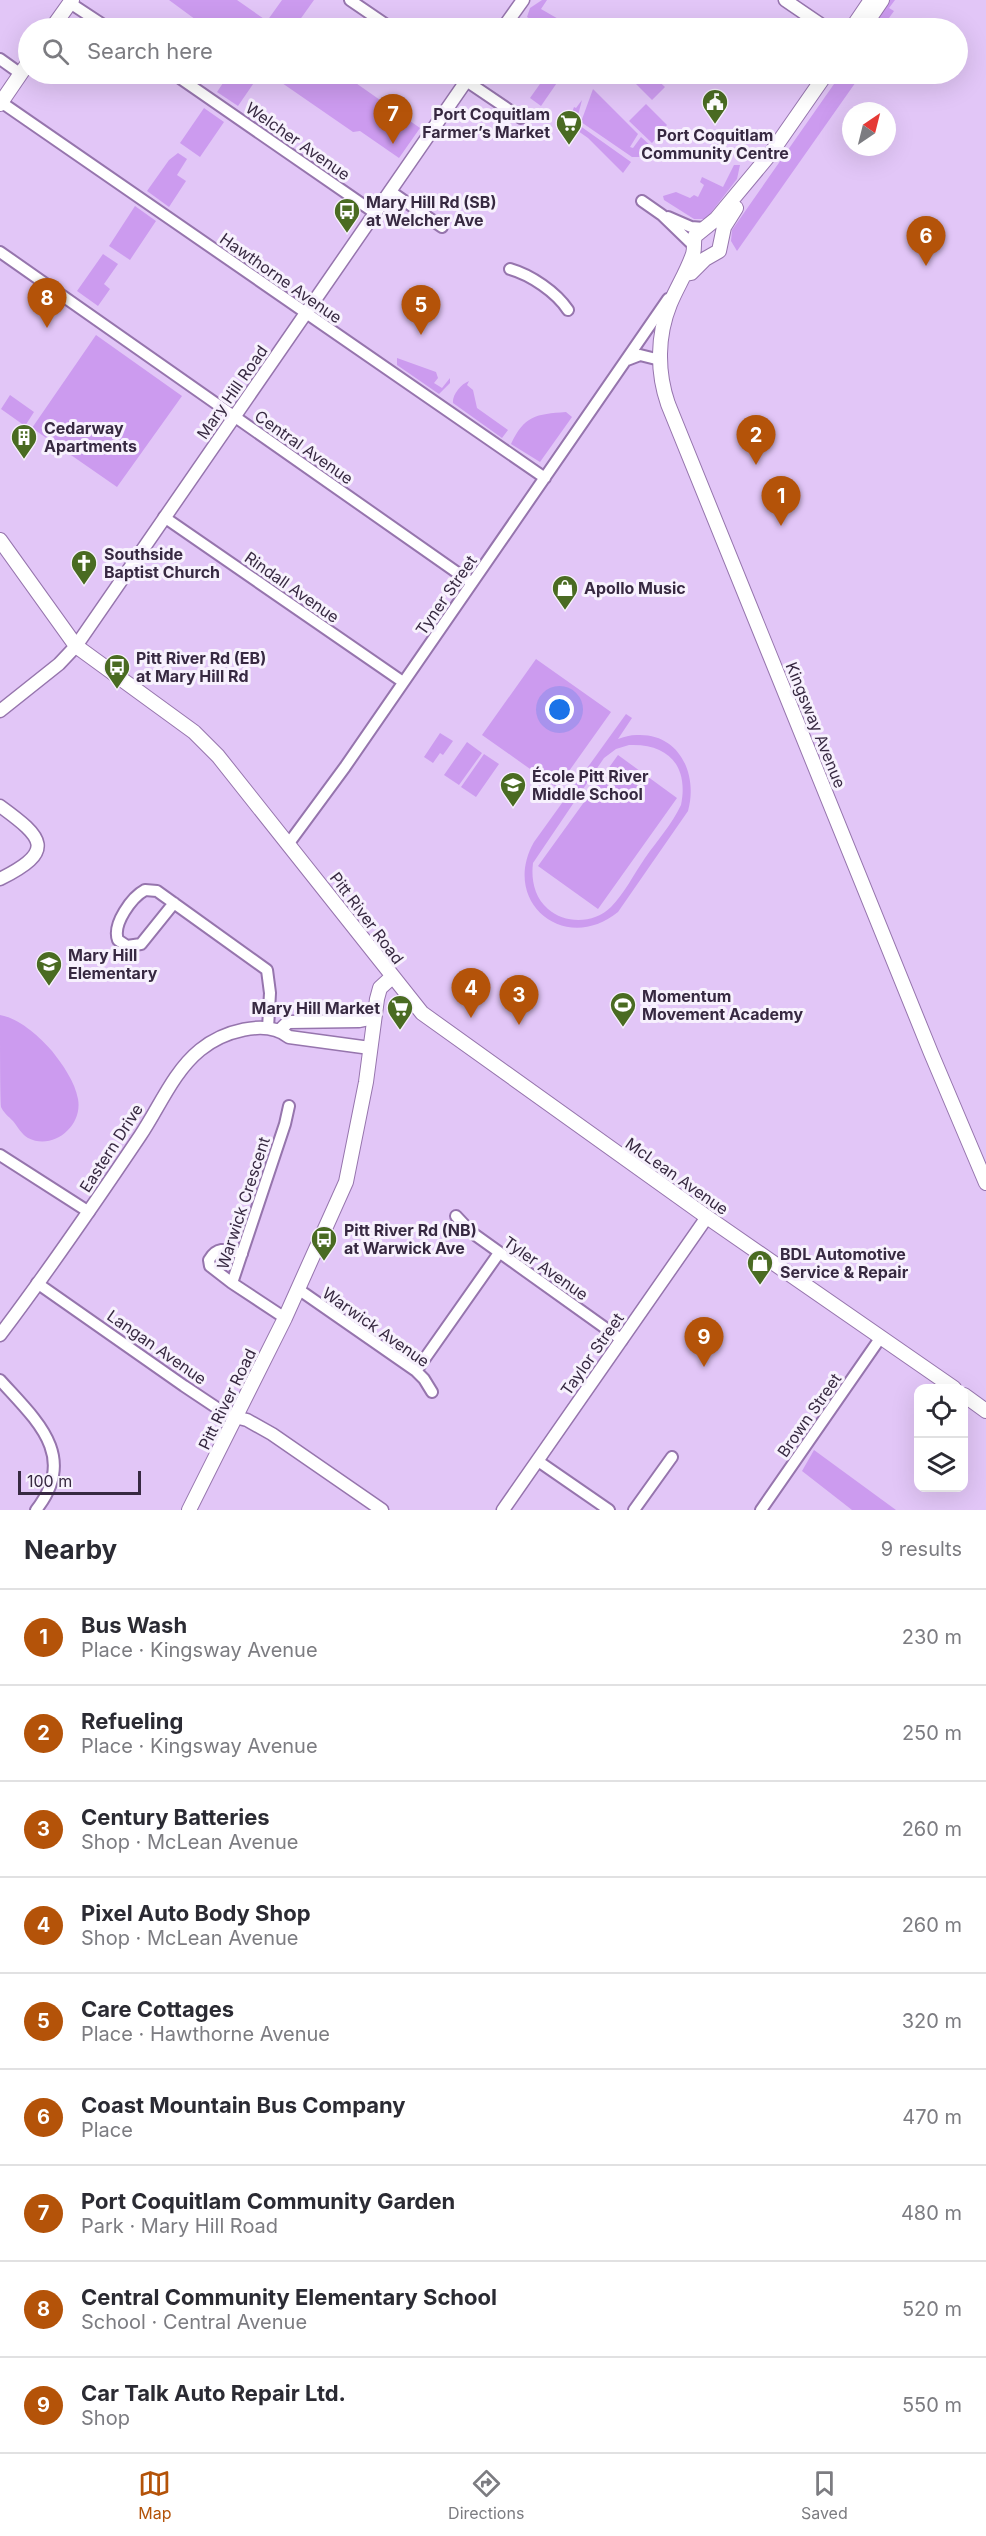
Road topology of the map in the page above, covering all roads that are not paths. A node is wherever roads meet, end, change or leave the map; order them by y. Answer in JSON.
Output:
{"nodes":[{"id":1,"x":350,"y":0,"type":"edge"},
{"id":2,"x":523,"y":0,"type":"edge"},
{"id":3,"x":785,"y":0,"type":"edge"},
{"id":4,"x":871,"y":0,"type":"edge"},
{"id":5,"x":882,"y":0,"type":"edge"},
{"id":6,"x":71,"y":1,"type":"edge"},
{"id":7,"x":59,"y":18,"type":"edge"},
{"id":8,"x":94,"y":18,"type":"edge"},
{"id":9,"x":376,"y":18,"type":"edge"},
{"id":10,"x":510,"y":18,"type":"edge"},
{"id":11,"x":811,"y":18,"type":"edge"},
{"id":12,"x":859,"y":18,"type":"edge"},
{"id":13,"x":870,"y":18,"type":"edge"},
{"id":14,"x":0,"y":59,"type":"edge"},
{"id":15,"x":18,"y":65,"type":"edge"},
{"id":16,"x":18,"y":78,"type":"edge"},
{"id":17,"x":188,"y":84,"type":"edge"},
{"id":18,"x":460,"y":84,"type":"edge"},
{"id":19,"x":475,"y":84,"type":"edge"},
{"id":20,"x":819,"y":84,"type":"edge"},
{"id":21,"x":1,"y":103,"type":"edge"},
{"id":22,"x":520,"y":118,"type":"dead end"},
{"id":23,"x":771,"y":153,"type":"junction"},
{"id":24,"x":390,"y":191,"type":"junction"},
{"id":25,"x":642,"y":201,"type":"dead end"},
{"id":26,"x":375,"y":213,"type":"junction"},
{"id":27,"x":662,"y":215,"type":"junction"},
{"id":28,"x":442,"y":227,"type":"dead end"},
{"id":29,"x":705,"y":228,"type":"junction"},
{"id":30,"x":722,"y":237,"type":"junction"},
{"id":31,"x":694,"y":246,"type":"junction"},
{"id":32,"x":0,"y":252,"type":"edge"},
{"id":33,"x":710,"y":256,"type":"junction"},
{"id":34,"x":510,"y":269,"type":"dead end"},
{"id":35,"x":686,"y":274,"type":"junction"},
{"id":36,"x":568,"y":310,"type":"dead end"},
{"id":37,"x":306,"y":313,"type":"junction"},
{"id":38,"x":660,"y":360,"type":"junction"},
{"id":39,"x":624,"y":362,"type":"junction"},
{"id":40,"x":234,"y":417,"type":"junction"},
{"id":41,"x":545,"y":478,"type":"junction"},
{"id":42,"x":165,"y":517,"type":"junction"},
{"id":43,"x":0,"y":540,"type":"edge"},
{"id":44,"x":472,"y":583,"type":"junction"},
{"id":45,"x":76,"y":646,"type":"junction"},
{"id":46,"x":403,"y":682,"type":"junction"},
{"id":47,"x":0,"y":711,"type":"edge"},
{"id":48,"x":0,"y":806,"type":"edge"},
{"id":49,"x":290,"y":843,"type":"junction"},
{"id":50,"x":0,"y":879,"type":"edge"},
{"id":51,"x":174,"y":903,"type":"junction"},
{"id":52,"x":392,"y":977,"type":"junction"},
{"id":53,"x":374,"y":1018,"type":"junction"},
{"id":54,"x":274,"y":1029,"type":"junction"},
{"id":55,"x":370,"y":1048,"type":"junction"},
{"id":56,"x":288,"y":1106,"type":"dead end"},
{"id":57,"x":0,"y":1155,"type":"edge"},
{"id":58,"x":986,"y":1183,"type":"edge"},
{"id":59,"x":89,"y":1212,"type":"junction"},
{"id":60,"x":456,"y":1216,"type":"dead end"},
{"id":61,"x":707,"y":1217,"type":"junction"},
{"id":62,"x":499,"y":1253,"type":"junction"},
{"id":63,"x":242,"y":1254,"type":"junction"},
{"id":64,"x":37,"y":1283,"type":"junction"},
{"id":65,"x":232,"y":1284,"type":"junction"},
{"id":66,"x":298,"y":1289,"type":"junction"},
{"id":67,"x":285,"y":1318,"type":"junction"},
{"id":68,"x":0,"y":1335,"type":"edge"},
{"id":69,"x":881,"y":1336,"type":"junction"},
{"id":70,"x":622,"y":1340,"type":"junction"},
{"id":71,"x":416,"y":1371,"type":"junction"},
{"id":72,"x":0,"y":1380,"type":"edge"},
{"id":73,"x":947,"y":1384,"type":"edge"},
{"id":74,"x":432,"y":1392,"type":"dead end"},
{"id":75,"x":968,"y":1398,"type":"edge"},
{"id":76,"x":986,"y":1411,"type":"edge"},
{"id":77,"x":235,"y":1417,"type":"junction"},
{"id":78,"x":672,"y":1457,"type":"dead end"},
{"id":79,"x":538,"y":1461,"type":"junction"},
{"id":80,"x":36,"y":1510,"type":"edge"},
{"id":81,"x":189,"y":1510,"type":"edge"},
{"id":82,"x":382,"y":1510,"type":"edge"},
{"id":83,"x":503,"y":1510,"type":"edge"},
{"id":84,"x":609,"y":1510,"type":"edge"},
{"id":85,"x":634,"y":1510,"type":"edge"},
{"id":86,"x":761,"y":1510,"type":"edge"}],
"edges":[{"from":1,"to":9,"type":"street"},
{"from":2,"to":10,"type":"street"},
{"from":3,"to":11,"type":"street"},
{"from":4,"to":12,"type":"main road"},
{"from":5,"to":13,"type":"main road"},
{"from":6,"to":7,"type":"main road"},
{"from":6,"to":8,"type":"street"},
{"from":14,"to":15,"type":"street"},
{"from":16,"to":21,"type":"main road"},
{"from":17,"to":26,"type":"street","name":"Welcher Avenue"},
{"from":18,"to":24,"type":"street","name":"Mary Hill Road"},
{"from":19,"to":22,"type":"street"},
{"from":20,"to":23,"type":"main road","name":"Kingsway Avenue"},
{"from":21,"to":37,"type":"street","name":"Hawthorne Avenue"},
{"from":23,"to":29,"type":"main road","name":"Kingsway Avenue"},
{"from":23,"to":30,"type":"main road","name":"Kingsway Avenue"},
{"from":24,"to":26,"type":"street","name":"Mary Hill Road"},
{"from":24,"to":28,"type":"street"},
{"from":25,"to":27,"type":"street"},
{"from":26,"to":37,"type":"street","name":"Mary Hill Road"},
{"from":27,"to":29,"type":"street"},
{"from":27,"to":31,"type":"street"},
{"from":29,"to":30,"type":"main road"},
{"from":29,"to":31,"type":"main road","name":"Kingsway Avenue"},
{"from":30,"to":33,"type":"main road","name":"Kingsway Avenue"},
{"from":31,"to":33,"type":"main road"},
{"from":31,"to":35,"type":"main road","name":"Kingsway Avenue"},
{"from":32,"to":40,"type":"street","name":"Central Avenue"},
{"from":33,"to":35,"type":"main road","name":"Kingsway Avenue"},
{"from":34,"to":36,"type":"street"},
{"from":35,"to":38,"type":"main road","name":"Kingsway Avenue"},
{"from":35,"to":39,"type":"street","name":"Tyner Street"},
{"from":37,"to":40,"type":"street","name":"Mary Hill Road"},
{"from":37,"to":41,"type":"street","name":"Hawthorne Avenue"},
{"from":38,"to":39,"type":"street"},
{"from":38,"to":58,"type":"main road","name":"Kingsway Avenue"},
{"from":39,"to":41,"type":"street","name":"Tyner Street"},
{"from":40,"to":42,"type":"street","name":"Mary Hill Road"},
{"from":40,"to":44,"type":"street","name":"Central Avenue"},
{"from":41,"to":44,"type":"street","name":"Tyner Street"},
{"from":42,"to":45,"type":"street","name":"Mary Hill Road"},
{"from":42,"to":46,"type":"street","name":"Rindall Avenue"},
{"from":43,"to":45,"type":"main road","name":"Pitt River Road"},
{"from":44,"to":46,"type":"street","name":"Tyner Street"},
{"from":45,"to":47,"type":"street","name":"Mary Hill Road"},
{"from":45,"to":49,"type":"main road","name":"Pitt River Road"},
{"from":46,"to":49,"type":"street","name":"Tyner Street"},
{"from":48,"to":50,"type":"street"},
{"from":49,"to":52,"type":"main road","name":"Pitt River Road"},
{"from":51,"to":51,"type":"street"},
{"from":51,"to":54,"type":"street"},
{"from":52,"to":53,"type":"main road","name":"Pitt River Road"},
{"from":52,"to":61,"type":"main road","name":"McLean Avenue"},
{"from":53,"to":54,"type":"street","name":"Eastern Drive"},
{"from":53,"to":55,"type":"main road","name":"Pitt River Road"},
{"from":54,"to":55,"type":"street","name":"Eastern Drive"},
{"from":54,"to":59,"type":"street","name":"Eastern Drive"},
{"from":55,"to":66,"type":"main road","name":"Pitt River Road"},
{"from":56,"to":63,"type":"street","name":"Warwick Crescent"},
{"from":57,"to":59,"type":"street"},
{"from":59,"to":64,"type":"street","name":"Eastern Drive"},
{"from":60,"to":62,"type":"street","name":"Tyler Avenue"},
{"from":61,"to":69,"type":"main road","name":"McLean Avenue"},
{"from":61,"to":70,"type":"street","name":"Taylor Street"},
{"from":62,"to":70,"type":"street","name":"Tyler Avenue"},
{"from":62,"to":71,"type":"street"},
{"from":63,"to":65,"type":"street","name":"Warwick Crescent"},
{"from":63,"to":65,"type":"street"},
{"from":64,"to":68,"type":"street","name":"Eastern Drive"},
{"from":64,"to":77,"type":"street","name":"Langan Avenue"},
{"from":65,"to":67,"type":"street","name":"Warwick Crescent"},
{"from":66,"to":67,"type":"main road","name":"Pitt River Road"},
{"from":66,"to":71,"type":"street","name":"Warwick Avenue"},
{"from":67,"to":77,"type":"main road","name":"Pitt River Road"},
{"from":69,"to":73,"type":"main road","name":"McLean Avenue"},
{"from":69,"to":86,"type":"street","name":"Brown Street"},
{"from":70,"to":79,"type":"street","name":"Taylor Street"},
{"from":71,"to":74,"type":"street","name":"Warwick Avenue"},
{"from":72,"to":80,"type":"street"},
{"from":75,"to":76,"type":"main road"},
{"from":77,"to":81,"type":"main road","name":"Pitt River Road"},
{"from":77,"to":82,"type":"street","name":"Langan Avenue"},
{"from":78,"to":85,"type":"street"},
{"from":79,"to":83,"type":"street","name":"Taylor Street"},
{"from":79,"to":84,"type":"street"}]}
